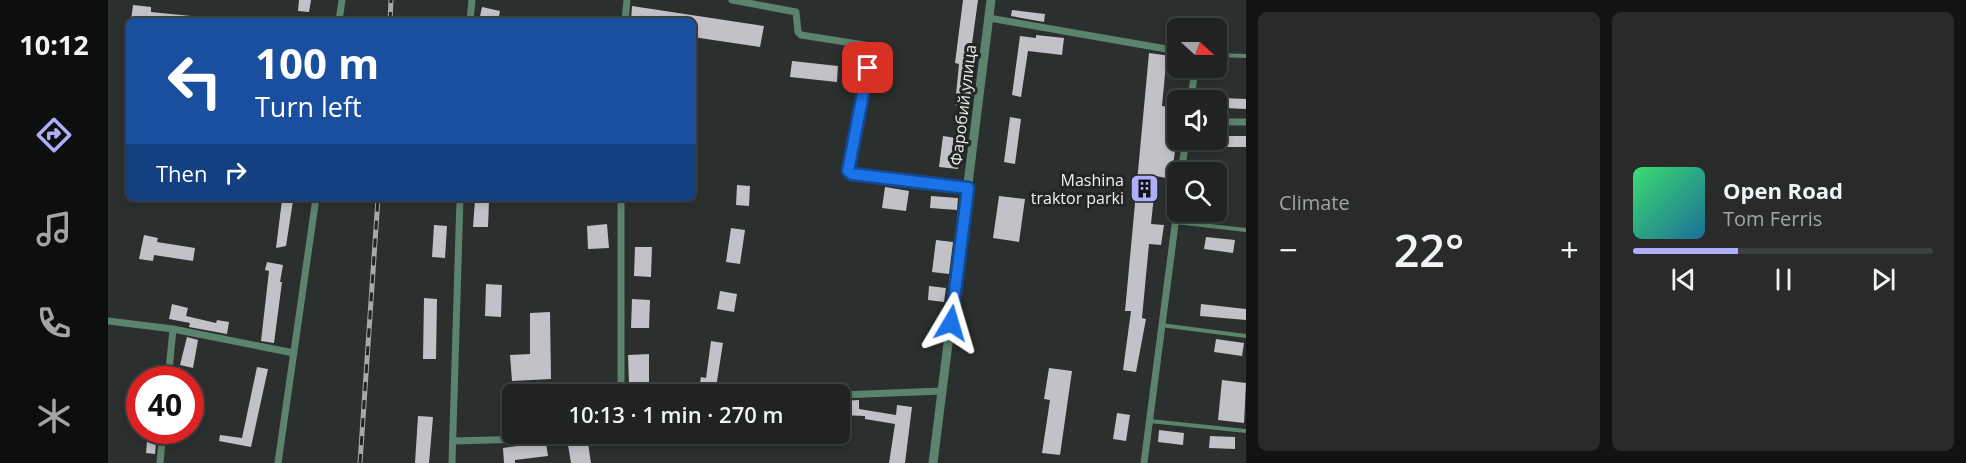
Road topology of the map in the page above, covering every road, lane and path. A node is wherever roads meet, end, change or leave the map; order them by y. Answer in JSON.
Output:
{"nodes":[{"id":1,"x":342,"y":0,"type":"edge"},
{"id":2,"x":472,"y":0,"type":"edge"},
{"id":3,"x":627,"y":0,"type":"edge"},
{"id":4,"x":732,"y":0,"type":"edge"},
{"id":5,"x":991,"y":0,"type":"edge"},
{"id":6,"x":339,"y":18,"type":"edge"},
{"id":7,"x":470,"y":18,"type":"edge"},
{"id":8,"x":624,"y":18,"type":"edge"},
{"id":9,"x":989,"y":18,"type":"junction"},
{"id":10,"x":1167,"y":49,"type":"edge"},
{"id":11,"x":1227,"y":55,"type":"edge"},
{"id":12,"x":1246,"y":56,"type":"edge"},
{"id":13,"x":1227,"y":122,"type":"edge"},
{"id":14,"x":1246,"y":122,"type":"edge"},
{"id":15,"x":968,"y":188,"type":"junction"},
{"id":16,"x":316,"y":201,"type":"edge"},
{"id":17,"x":460,"y":201,"type":"edge"},
{"id":18,"x":621,"y":201,"type":"edge"},
{"id":19,"x":1175,"y":222,"type":"joint"},
{"id":20,"x":1246,"y":230,"type":"edge"},
{"id":21,"x":108,"y":321,"type":"edge"},
{"id":22,"x":1161,"y":325,"type":"junction"},
{"id":23,"x":173,"y":329,"type":"junction"},
{"id":24,"x":1246,"y":336,"type":"edge"},
{"id":25,"x":294,"y":353,"type":"junction"},
{"id":26,"x":169,"y":366,"type":"edge"},
{"id":27,"x":621,"y":384,"type":"edge"},
{"id":28,"x":942,"y":391,"type":"junction"},
{"id":29,"x":850,"y":395,"type":"edge"},
{"id":30,"x":1149,"y":421,"type":"junction"},
{"id":31,"x":1246,"y":431,"type":"edge"},
{"id":32,"x":502,"y":440,"type":"edge"},
{"id":33,"x":453,"y":441,"type":"junction"},
{"id":34,"x":162,"y":444,"type":"edge"},
{"id":35,"x":160,"y":463,"type":"edge"},
{"id":36,"x":278,"y":463,"type":"edge"},
{"id":37,"x":452,"y":463,"type":"edge"},
{"id":38,"x":933,"y":463,"type":"edge"},
{"id":39,"x":1144,"y":463,"type":"edge"}],
"edges":[{"from":1,"to":6,"type":"street"},
{"from":2,"to":7,"type":"street"},
{"from":3,"to":8,"type":"street"},
{"from":4,"to":15,"type":"street"},
{"from":5,"to":9,"type":"street","name":"Фаробий улица"},
{"from":9,"to":10,"type":"street"},
{"from":9,"to":15,"type":"street","name":"Фаробий улица"},
{"from":11,"to":12,"type":"lane"},
{"from":13,"to":14,"type":"street"},
{"from":15,"to":28,"type":"street","name":"Фаробий улица"},
{"from":16,"to":25,"type":"street"},
{"from":17,"to":33,"type":"street"},
{"from":18,"to":27,"type":"street"},
{"from":19,"to":20,"type":"lane"},
{"from":19,"to":22,"type":"street"},
{"from":21,"to":23,"type":"street"},
{"from":22,"to":24,"type":"lane"},
{"from":22,"to":30,"type":"street"},
{"from":23,"to":25,"type":"street"},
{"from":23,"to":26,"type":"street"},
{"from":25,"to":36,"type":"street"},
{"from":28,"to":29,"type":"street"},
{"from":28,"to":38,"type":"street","name":"Фаробий улица"},
{"from":30,"to":31,"type":"lane"},
{"from":30,"to":39,"type":"street"},
{"from":32,"to":33,"type":"street"},
{"from":33,"to":37,"type":"street"},
{"from":34,"to":35,"type":"street"}]}
